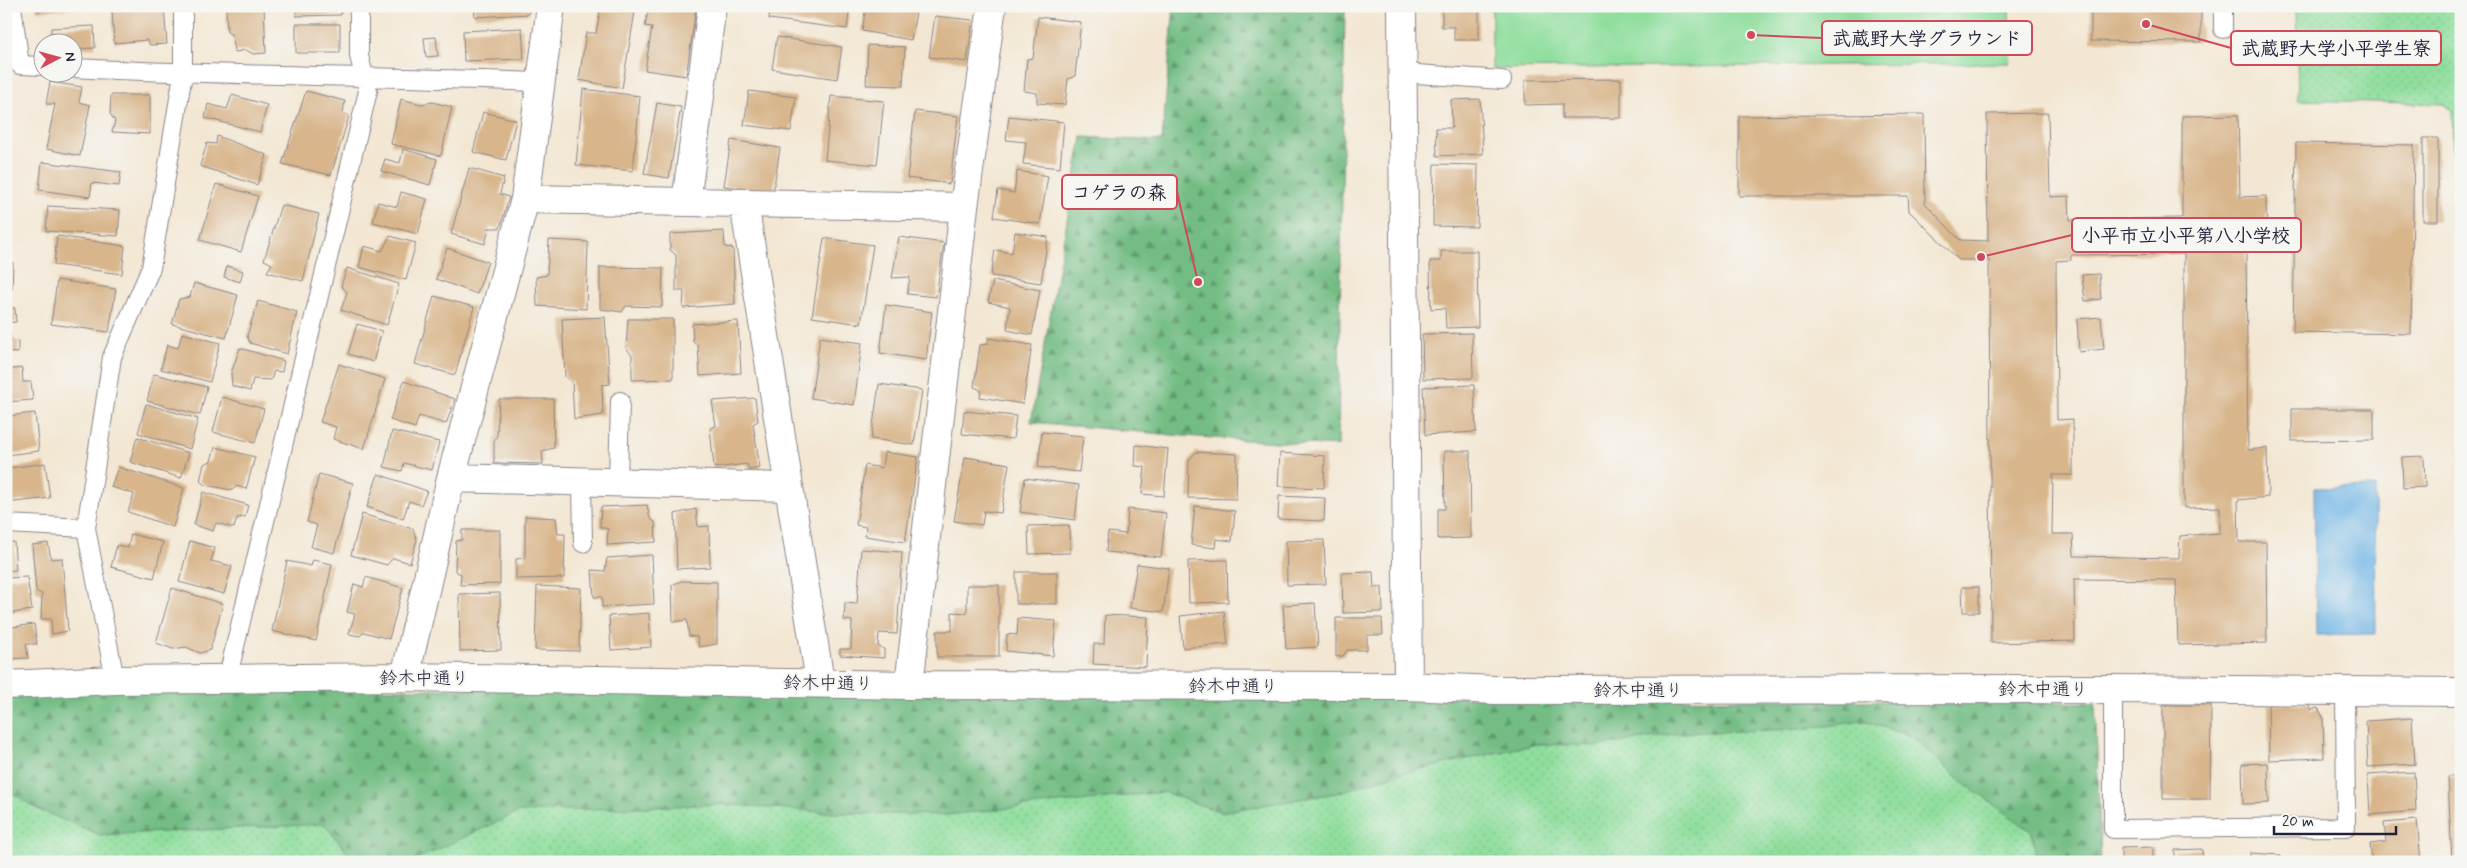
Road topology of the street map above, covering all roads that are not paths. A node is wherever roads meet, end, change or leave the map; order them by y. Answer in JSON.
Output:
{"nodes":[{"id":1,"x":12,"y":6,"type":"edge"},
{"id":2,"x":183,"y":6,"type":"edge"},
{"id":3,"x":360,"y":6,"type":"edge"},
{"id":4,"x":550,"y":6,"type":"edge"},
{"id":5,"x":712,"y":6,"type":"edge"},
{"id":6,"x":992,"y":6,"type":"edge"},
{"id":7,"x":1402,"y":6,"type":"edge"},
{"id":8,"x":2223,"y":6,"type":"edge"},
{"id":9,"x":2223,"y":29,"type":"dead end"},
{"id":10,"x":32,"y":66,"type":"edge"},
{"id":11,"x":82,"y":69,"type":"edge"},
{"id":12,"x":1403,"y":73,"type":"junction"},
{"id":13,"x":183,"y":74,"type":"junction"},
{"id":14,"x":366,"y":76,"type":"junction"},
{"id":15,"x":1502,"y":80,"type":"dead end"},
{"id":16,"x":540,"y":82,"type":"junction"},
{"id":17,"x":525,"y":199,"type":"junction"},
{"id":18,"x":686,"y":202,"type":"junction"},
{"id":19,"x":744,"y":203,"type":"junction"},
{"id":20,"x":964,"y":207,"type":"junction"},
{"id":21,"x":620,"y":401,"type":"dead end"},
{"id":22,"x":451,"y":478,"type":"junction"},
{"id":23,"x":582,"y":481,"type":"junction"},
{"id":24,"x":618,"y":482,"type":"junction"},
{"id":25,"x":788,"y":488,"type":"junction"},
{"id":26,"x":6,"y":524,"type":"edge"},
{"id":27,"x":86,"y":528,"type":"junction"},
{"id":28,"x":583,"y":543,"type":"dead end"},
{"id":29,"x":405,"y":677,"type":"junction"},
{"id":30,"x":115,"y":680,"type":"junction"},
{"id":31,"x":227,"y":680,"type":"junction"},
{"id":32,"x":820,"y":682,"type":"junction"},
{"id":33,"x":6,"y":685,"type":"edge"},
{"id":34,"x":909,"y":685,"type":"junction"},
{"id":35,"x":1408,"y":686,"type":"junction"},
{"id":36,"x":2113,"y":689,"type":"junction"},
{"id":37,"x":2345,"y":691,"type":"junction"},
{"id":38,"x":2461,"y":692,"type":"edge"}],
"edges":[{"from":1,"to":10,"type":"lane"},
{"from":2,"to":13,"type":"lane"},
{"from":3,"to":14,"type":"lane"},
{"from":4,"to":16,"type":"street"},
{"from":5,"to":18,"type":"street"},
{"from":6,"to":20,"type":"street"},
{"from":7,"to":12,"type":"street"},
{"from":8,"to":9,"type":"lane"},
{"from":11,"to":13,"type":"lane"},
{"from":12,"to":15,"type":"lane"},
{"from":12,"to":35,"type":"street"},
{"from":13,"to":14,"type":"lane"},
{"from":13,"to":27,"type":"lane"},
{"from":14,"to":16,"type":"lane"},
{"from":14,"to":31,"type":"lane"},
{"from":16,"to":17,"type":"street"},
{"from":17,"to":18,"type":"street"},
{"from":17,"to":22,"type":"street"},
{"from":18,"to":19,"type":"street"},
{"from":19,"to":20,"type":"street"},
{"from":19,"to":25,"type":"street"},
{"from":20,"to":34,"type":"street"},
{"from":21,"to":24,"type":"lane"},
{"from":22,"to":23,"type":"street"},
{"from":22,"to":29,"type":"street"},
{"from":23,"to":24,"type":"street"},
{"from":23,"to":28,"type":"lane"},
{"from":24,"to":25,"type":"street"},
{"from":25,"to":32,"type":"street"},
{"from":26,"to":27,"type":"lane"},
{"from":27,"to":30,"type":"lane"},
{"from":29,"to":31,"type":"street","name":"鈴木中通り"},
{"from":29,"to":32,"type":"street","name":"鈴木中通り"},
{"from":30,"to":31,"type":"street","name":"鈴木中通り"},
{"from":30,"to":33,"type":"street","name":"鈴木中通り"},
{"from":32,"to":34,"type":"street","name":"鈴木中通り"},
{"from":34,"to":35,"type":"street","name":"鈴木中通り"},
{"from":35,"to":36,"type":"street","name":"鈴木中通り"},
{"from":36,"to":37,"type":"street","name":"鈴木中通り"},
{"from":36,"to":37,"type":"lane"},
{"from":37,"to":38,"type":"street","name":"鈴木中通り"}]}
